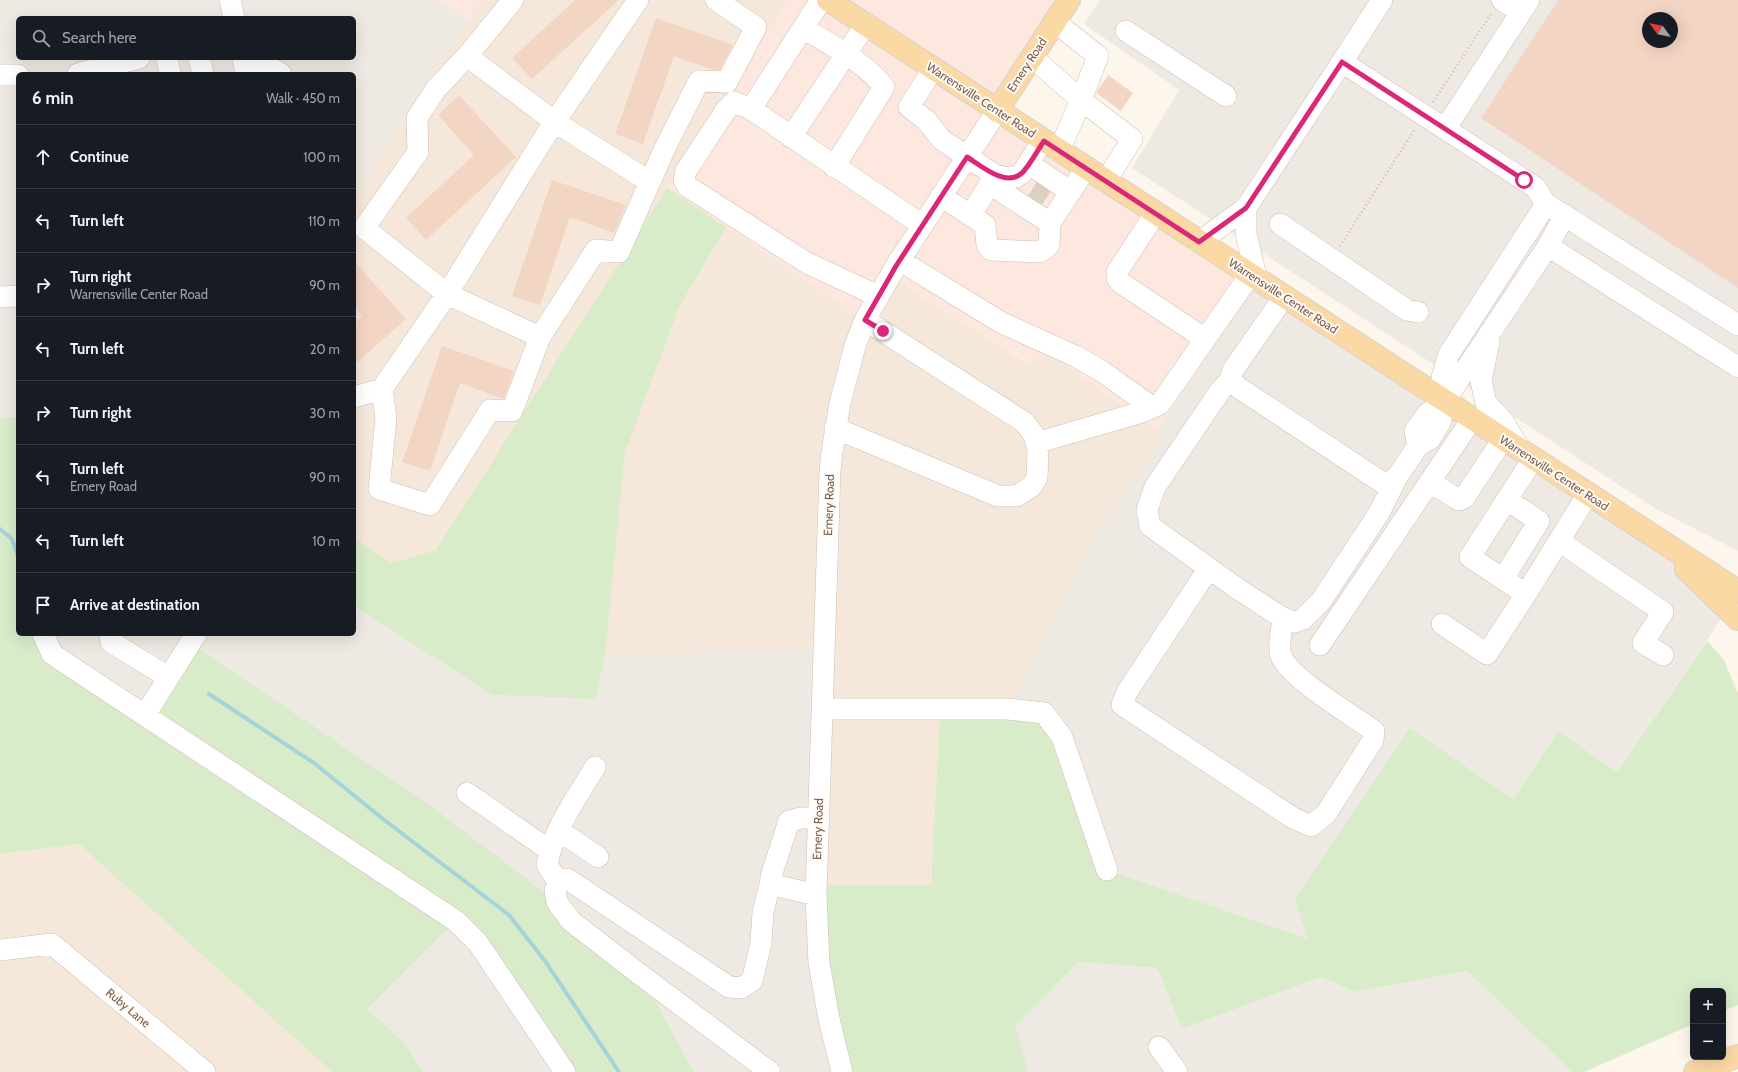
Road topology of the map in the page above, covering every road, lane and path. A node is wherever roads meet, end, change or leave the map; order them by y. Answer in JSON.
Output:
{"nodes":[{"id":1,"x":230,"y":0,"type":"edge"},
{"id":2,"x":513,"y":0,"type":"edge"},
{"id":3,"x":638,"y":0,"type":"edge"},
{"id":4,"x":716,"y":0,"type":"edge"},
{"id":5,"x":821,"y":0,"type":"edge"},
{"id":6,"x":828,"y":0,"type":"edge"},
{"id":7,"x":1069,"y":0,"type":"edge"},
{"id":8,"x":1382,"y":0,"type":"edge"},
{"id":9,"x":1526,"y":6,"type":"edge"},
{"id":10,"x":1496,"y":7,"type":"edge"},
{"id":11,"x":234,"y":16,"type":"edge"},
{"id":12,"x":1055,"y":22,"type":"junction"},
{"id":13,"x":866,"y":24,"type":"junction"},
{"id":14,"x":803,"y":28,"type":"junction"},
{"id":15,"x":1126,"y":31,"type":"dead end"},
{"id":16,"x":846,"y":54,"type":"junction"},
{"id":17,"x":467,"y":56,"type":"junction"},
{"id":18,"x":1032,"y":57,"type":"junction"},
{"id":19,"x":131,"y":60,"type":"edge"},
{"id":20,"x":167,"y":60,"type":"edge"},
{"id":21,"x":200,"y":60,"type":"edge"},
{"id":22,"x":243,"y":60,"type":"edge"},
{"id":23,"x":257,"y":60,"type":"edge"},
{"id":24,"x":1342,"y":62,"type":"junction"},
{"id":25,"x":934,"y":69,"type":"junction"},
{"id":26,"x":86,"y":72,"type":"edge"},
{"id":27,"x":170,"y":72,"type":"edge"},
{"id":28,"x":202,"y":72,"type":"edge"},
{"id":29,"x":246,"y":72,"type":"edge"},
{"id":30,"x":278,"y":72,"type":"edge"},
{"id":31,"x":0,"y":75,"type":"edge"},
{"id":32,"x":16,"y":75,"type":"edge"},
{"id":33,"x":1226,"y":96,"type":"dead end"},
{"id":34,"x":1081,"y":100,"type":"junction"},
{"id":35,"x":1431,"y":105,"type":"dead end"},
{"id":36,"x":751,"y":109,"type":"junction"},
{"id":37,"x":997,"y":111,"type":"junction"},
{"id":38,"x":555,"y":122,"type":"junction"},
{"id":39,"x":1417,"y":127,"type":"dead end"},
{"id":40,"x":1445,"y":129,"type":"junction"},
{"id":41,"x":791,"y":138,"type":"junction"},
{"id":42,"x":1051,"y":146,"type":"junction"},
{"id":43,"x":967,"y":157,"type":"junction"},
{"id":44,"x":834,"y":167,"type":"junction"},
{"id":45,"x":1086,"y":168,"type":"junction"},
{"id":46,"x":993,"y":180,"type":"junction"},
{"id":47,"x":1106,"y":181,"type":"junction"},
{"id":48,"x":650,"y":182,"type":"junction"},
{"id":49,"x":1044,"y":192,"type":"junction"},
{"id":50,"x":941,"y":196,"type":"junction"},
{"id":51,"x":1546,"y":204,"type":"junction"},
{"id":52,"x":1246,"y":208,"type":"junction"},
{"id":53,"x":1155,"y":214,"type":"junction"},
{"id":54,"x":971,"y":215,"type":"junction"},
{"id":55,"x":1565,"y":215,"type":"junction"},
{"id":56,"x":1280,"y":224,"type":"dead end"},
{"id":57,"x":922,"y":225,"type":"junction"},
{"id":58,"x":359,"y":232,"type":"edge"},
{"id":59,"x":1199,"y":242,"type":"junction"},
{"id":60,"x":1548,"y":246,"type":"junction"},
{"id":61,"x":1336,"y":252,"type":"dead end"},
{"id":62,"x":899,"y":260,"type":"junction"},
{"id":63,"x":1253,"y":277,"type":"junction"},
{"id":64,"x":447,"y":294,"type":"junction"},
{"id":65,"x":16,"y":296,"type":"edge"},
{"id":66,"x":878,"y":296,"type":"junction"},
{"id":67,"x":0,"y":297,"type":"edge"},
{"id":68,"x":1284,"y":297,"type":"junction"},
{"id":69,"x":1418,"y":312,"type":"dead end"},
{"id":70,"x":865,"y":320,"type":"junction"},
{"id":71,"x":1738,"y":325,"type":"edge"},
{"id":72,"x":1492,"y":330,"type":"junction"},
{"id":73,"x":540,"y":337,"type":"junction"},
{"id":74,"x":1205,"y":339,"type":"junction"},
{"id":75,"x":1738,"y":367,"type":"edge"},
{"id":76,"x":1230,"y":380,"type":"junction"},
{"id":77,"x":382,"y":390,"type":"junction"},
{"id":78,"x":356,"y":396,"type":"edge"},
{"id":79,"x":1444,"y":402,"type":"junction"},
{"id":80,"x":1152,"y":407,"type":"junction"},
{"id":81,"x":1472,"y":419,"type":"junction"},
{"id":82,"x":835,"y":428,"type":"junction"},
{"id":83,"x":1503,"y":439,"type":"junction"},
{"id":84,"x":1036,"y":443,"type":"junction"},
{"id":85,"x":1527,"y":455,"type":"junction"},
{"id":86,"x":1397,"y":477,"type":"junction"},
{"id":87,"x":1430,"y":482,"type":"junction"},
{"id":88,"x":1588,"y":494,"type":"junction"},
{"id":89,"x":1507,"y":500,"type":"junction"},
{"id":90,"x":1648,"y":534,"type":"junction"},
{"id":91,"x":1559,"y":541,"type":"junction"},
{"id":92,"x":1209,"y":568,"type":"junction"},
{"id":93,"x":1707,"y":571,"type":"junction"},
{"id":94,"x":1503,"y":579,"type":"junction"},
{"id":95,"x":1738,"y":582,"type":"edge"},
{"id":96,"x":1738,"y":591,"type":"edge"},
{"id":97,"x":1526,"y":594,"type":"junction"},
{"id":98,"x":1283,"y":618,"type":"junction"},
{"id":99,"x":1738,"y":618,"type":"edge"},
{"id":100,"x":1442,"y":624,"type":"dead end"},
{"id":101,"x":44,"y":636,"type":"edge"},
{"id":102,"x":110,"y":636,"type":"edge"},
{"id":103,"x":195,"y":636,"type":"edge"},
{"id":104,"x":1320,"y":645,"type":"dead end"},
{"id":105,"x":1663,"y":655,"type":"dead end"},
{"id":106,"x":168,"y":677,"type":"junction"},
{"id":107,"x":822,"y":709,"type":"junction"},
{"id":108,"x":145,"y":715,"type":"junction"},
{"id":109,"x":595,"y":767,"type":"dead end"},
{"id":110,"x":468,"y":793,"type":"dead end"},
{"id":111,"x":818,"y":818,"type":"junction"},
{"id":112,"x":558,"y":830,"type":"junction"},
{"id":113,"x":549,"y":850,"type":"junction"},
{"id":114,"x":598,"y":857,"type":"dead end"},
{"id":115,"x":1106,"y":870,"type":"dead end"},
{"id":116,"x":559,"y":883,"type":"junction"},
{"id":117,"x":770,"y":884,"type":"junction"},
{"id":118,"x":816,"y":895,"type":"junction"},
{"id":119,"x":0,"y":950,"type":"edge"},
{"id":120,"x":1159,"y":1048,"type":"dead end"},
{"id":121,"x":1738,"y":1056,"type":"edge"},
{"id":122,"x":205,"y":1072,"type":"edge"},
{"id":123,"x":565,"y":1072,"type":"edge"},
{"id":124,"x":770,"y":1072,"type":"edge"},
{"id":125,"x":842,"y":1072,"type":"edge"},
{"id":126,"x":1177,"y":1072,"type":"edge"},
{"id":127,"x":1695,"y":1072,"type":"edge"}],
"edges":[{"from":1,"to":11,"type":"street"},
{"from":2,"to":17,"type":"street"},
{"from":3,"to":38,"type":"street"},
{"from":4,"to":48,"type":"street"},
{"from":5,"to":14,"type":"street"},
{"from":6,"to":13,"type":"main road","name":"Warrensville Center Road"},
{"from":7,"to":12,"type":"main road","name":"Emery Road"},
{"from":8,"to":24,"type":"street"},
{"from":9,"to":10,"type":"street"},
{"from":9,"to":40,"type":"street"},
{"from":10,"to":35,"type":"path"},
{"from":12,"to":18,"type":"main road","name":"Emery Road"},
{"from":12,"to":34,"type":"street"},
{"from":13,"to":16,"type":"street"},
{"from":13,"to":25,"type":"main road","name":"Warrensville Center Road"},
{"from":14,"to":16,"type":"street"},
{"from":14,"to":36,"type":"street"},
{"from":15,"to":33,"type":"street"},
{"from":16,"to":41,"type":"street"},
{"from":16,"to":44,"type":"street"},
{"from":17,"to":38,"type":"street"},
{"from":17,"to":58,"type":"street"},
{"from":18,"to":34,"type":"street"},
{"from":18,"to":37,"type":"main road","name":"Emery Road"},
{"from":19,"to":26,"type":"street"},
{"from":20,"to":27,"type":"street"},
{"from":21,"to":28,"type":"street"},
{"from":22,"to":29,"type":"street"},
{"from":23,"to":30,"type":"street"},
{"from":24,"to":40,"type":"street"},
{"from":24,"to":52,"type":"street"},
{"from":25,"to":37,"type":"main road","name":"Warrensville Center Road"},
{"from":25,"to":43,"type":"street"},
{"from":31,"to":32,"type":"street"},
{"from":34,"to":42,"type":"street"},
{"from":34,"to":47,"type":"street"},
{"from":36,"to":41,"type":"street"},
{"from":36,"to":66,"type":"street"},
{"from":37,"to":42,"type":"main road","name":"Warrensville Center Road"},
{"from":37,"to":43,"type":"street","name":"Emery Road"},
{"from":38,"to":48,"type":"street"},
{"from":38,"to":64,"type":"street"},
{"from":39,"to":61,"type":"path"},
{"from":40,"to":51,"type":"street"},
{"from":41,"to":44,"type":"street"},
{"from":42,"to":45,"type":"main road","name":"Warrensville Center Road"},
{"from":42,"to":49,"type":"street"},
{"from":43,"to":46,"type":"street"},
{"from":43,"to":50,"type":"street","name":"Emery Road"},
{"from":44,"to":57,"type":"street"},
{"from":45,"to":47,"type":"main road","name":"Warrensville Center Road"},
{"from":45,"to":49,"type":"street"},
{"from":46,"to":49,"type":"street"},
{"from":46,"to":49,"type":"street"},
{"from":46,"to":54,"type":"street"},
{"from":47,"to":53,"type":"main road","name":"Warrensville Center Road"},
{"from":48,"to":73,"type":"street"},
{"from":49,"to":54,"type":"street"},
{"from":50,"to":54,"type":"street"},
{"from":50,"to":57,"type":"street","name":"Emery Road"},
{"from":51,"to":55,"type":"street"},
{"from":51,"to":79,"type":"street"},
{"from":52,"to":59,"type":"street"},
{"from":52,"to":63,"type":"street"},
{"from":53,"to":59,"type":"main road","name":"Warrensville Center Road"},
{"from":53,"to":74,"type":"street"},
{"from":55,"to":60,"type":"street"},
{"from":55,"to":71,"type":"street"},
{"from":56,"to":69,"type":"street"},
{"from":57,"to":62,"type":"street","name":"Emery Road"},
{"from":58,"to":64,"type":"street"},
{"from":59,"to":63,"type":"main road","name":"Warrensville Center Road"},
{"from":60,"to":72,"type":"street"},
{"from":60,"to":75,"type":"street"},
{"from":62,"to":66,"type":"street","name":"Emery Road"},
{"from":62,"to":80,"type":"street"},
{"from":63,"to":68,"type":"main road","name":"Warrensville Center Road"},
{"from":63,"to":74,"type":"street"},
{"from":64,"to":73,"type":"street"},
{"from":64,"to":77,"type":"street"},
{"from":65,"to":67,"type":"street"},
{"from":66,"to":70,"type":"street","name":"Emery Road"},
{"from":68,"to":76,"type":"street"},
{"from":68,"to":79,"type":"main road","name":"Warrensville Center Road"},
{"from":70,"to":82,"type":"street","name":"Emery Road"},
{"from":70,"to":84,"type":"street"},
{"from":72,"to":79,"type":"street"},
{"from":72,"to":85,"type":"street"},
{"from":73,"to":77,"type":"street"},
{"from":74,"to":80,"type":"street"},
{"from":76,"to":86,"type":"street"},
{"from":76,"to":92,"type":"street"},
{"from":77,"to":78,"type":"street"},
{"from":79,"to":81,"type":"main road","name":"Warrensville Center Road"},
{"from":79,"to":86,"type":"street"},
{"from":80,"to":84,"type":"street"},
{"from":81,"to":83,"type":"main road","name":"Warrensville Center Road"},
{"from":81,"to":87,"type":"street"},
{"from":82,"to":84,"type":"street"},
{"from":82,"to":107,"type":"street","name":"Emery Road"},
{"from":83,"to":85,"type":"main road","name":"Warrensville Center Road"},
{"from":83,"to":87,"type":"street"},
{"from":85,"to":88,"type":"main road","name":"Warrensville Center Road"},
{"from":85,"to":89,"type":"street"},
{"from":86,"to":98,"type":"street"},
{"from":87,"to":104,"type":"street"},
{"from":88,"to":90,"type":"main road","name":"Warrensville Center Road"},
{"from":88,"to":91,"type":"street"},
{"from":89,"to":94,"type":"street"},
{"from":89,"to":94,"type":"street"},
{"from":90,"to":93,"type":"main road","name":"Warrensville Center Road"},
{"from":90,"to":99,"type":"main road"},
{"from":91,"to":97,"type":"street"},
{"from":91,"to":105,"type":"street"},
{"from":92,"to":98,"type":"street"},
{"from":92,"to":98,"type":"street"},
{"from":93,"to":95,"type":"main road"},
{"from":93,"to":96,"type":"main road","name":"Warrensville Center Road"},
{"from":94,"to":97,"type":"street"},
{"from":97,"to":100,"type":"street"},
{"from":101,"to":108,"type":"street"},
{"from":102,"to":106,"type":"street"},
{"from":103,"to":106,"type":"street"},
{"from":106,"to":108,"type":"street"},
{"from":107,"to":111,"type":"street","name":"Emery Road"},
{"from":107,"to":115,"type":"street"},
{"from":108,"to":123,"type":"street"},
{"from":109,"to":112,"type":"street"},
{"from":110,"to":113,"type":"street"},
{"from":111,"to":117,"type":"street"},
{"from":111,"to":118,"type":"street","name":"Emery Road"},
{"from":112,"to":113,"type":"street"},
{"from":112,"to":114,"type":"street"},
{"from":113,"to":116,"type":"street"},
{"from":116,"to":117,"type":"street"},
{"from":116,"to":124,"type":"street"},
{"from":117,"to":118,"type":"street"},
{"from":118,"to":125,"type":"street","name":"Emery Road"},
{"from":119,"to":122,"type":"street","name":"Ruby Lane"},
{"from":120,"to":126,"type":"street"},
{"from":121,"to":127,"type":"main road"}]}
